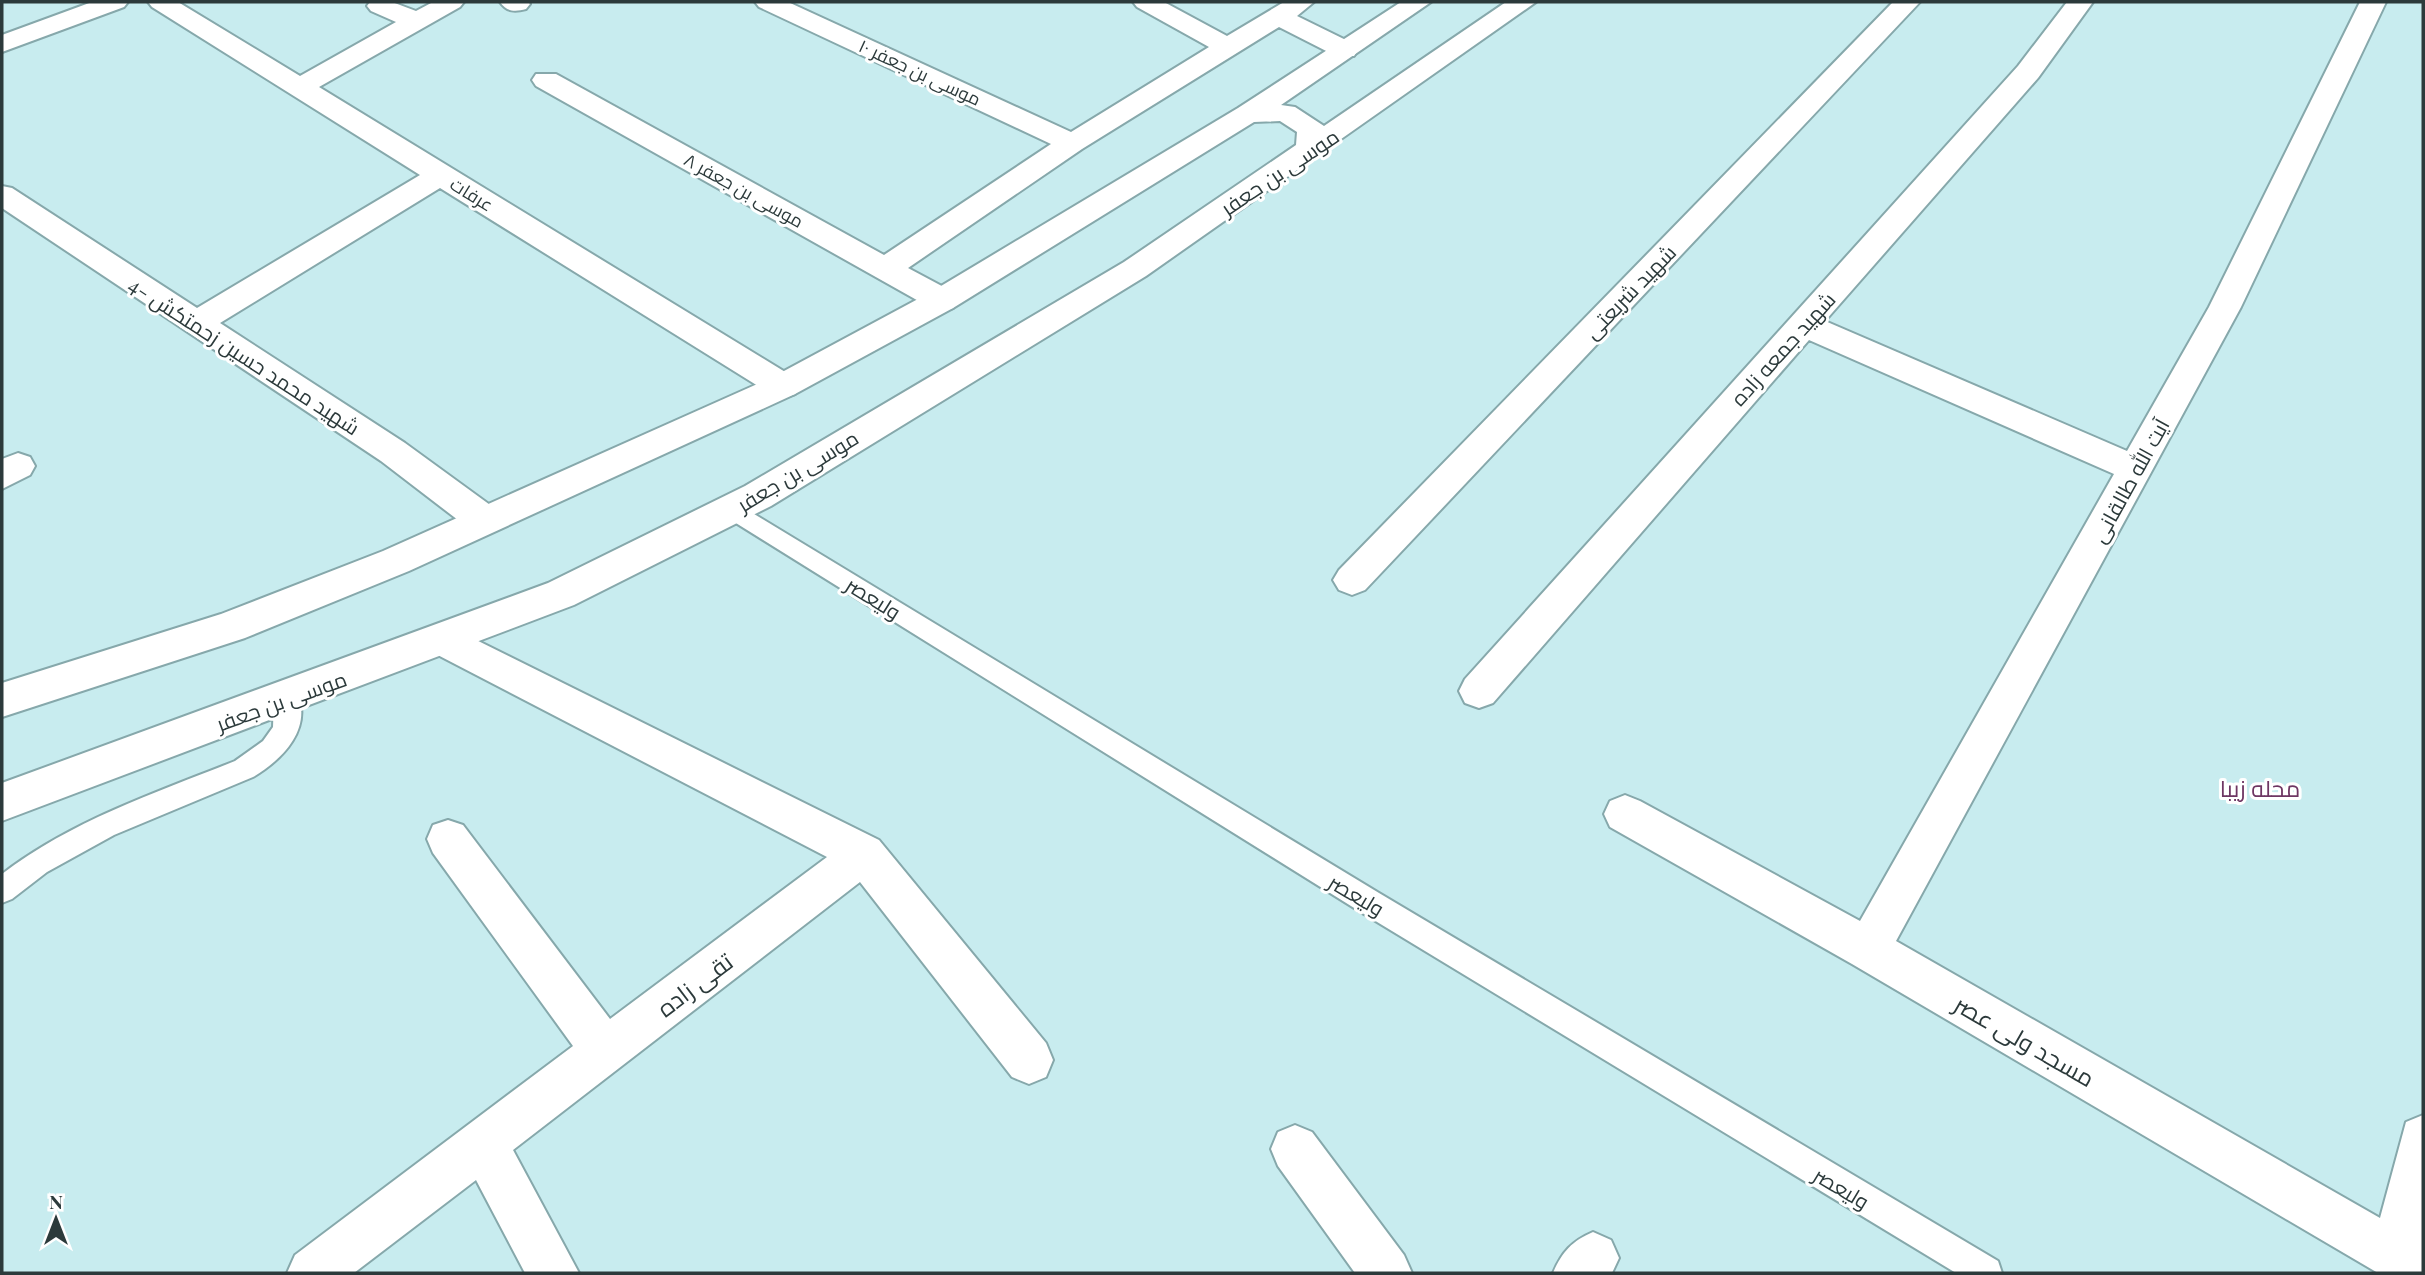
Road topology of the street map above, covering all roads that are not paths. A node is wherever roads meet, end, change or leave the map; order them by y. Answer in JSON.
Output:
{"nodes":[{"id":1,"x":116,"y":2,"type":"edge"},
{"id":2,"x":161,"y":2,"type":"edge"},
{"id":3,"x":451,"y":2,"type":"edge"},
{"id":4,"x":768,"y":2,"type":"edge"},
{"id":5,"x":1146,"y":2,"type":"edge"},
{"id":6,"x":1418,"y":2,"type":"edge"},
{"id":7,"x":1523,"y":2,"type":"edge"},
{"id":8,"x":1907,"y":2,"type":"edge"},
{"id":9,"x":2080,"y":2,"type":"edge"},
{"id":10,"x":2373,"y":2,"type":"edge"},
{"id":11,"x":380,"y":6,"type":"dead end"},
{"id":12,"x":1290,"y":9,"type":"edge"},
{"id":13,"x":417,"y":21,"type":"junction"},
{"id":14,"x":2,"y":44,"type":"edge"},
{"id":15,"x":1229,"y":48,"type":"junction"},
{"id":16,"x":1350,"y":72,"type":"junction"},
{"id":17,"x":546,"y":80,"type":"dead end"},
{"id":18,"x":299,"y":87,"type":"junction"},
{"id":19,"x":1400,"y":88,"type":"junction"},
{"id":20,"x":1248,"y":114,"type":"junction"},
{"id":21,"x":1072,"y":143,"type":"junction"},
{"id":22,"x":1309,"y":151,"type":"junction"},
{"id":23,"x":440,"y":175,"type":"junction"},
{"id":24,"x":2,"y":195,"type":"edge"},
{"id":25,"x":886,"y":268,"type":"junction"},
{"id":26,"x":943,"y":300,"type":"junction"},
{"id":27,"x":196,"y":323,"type":"junction"},
{"id":28,"x":1802,"y":324,"type":"junction"},
{"id":29,"x":783,"y":386,"type":"junction"},
{"id":30,"x":2135,"y":469,"type":"junction"},
{"id":31,"x":732,"y":509,"type":"junction"},
{"id":32,"x":484,"y":520,"type":"junction"},
{"id":33,"x":1352,"y":580,"type":"dead end"},
{"id":34,"x":444,"y":640,"type":"junction"},
{"id":35,"x":1479,"y":691,"type":"dead end"},
{"id":36,"x":287,"y":698,"type":"junction"},
{"id":37,"x":2,"y":700,"type":"edge"},
{"id":38,"x":2,"y":802,"type":"edge"},
{"id":39,"x":1625,"y":814,"type":"dead end"},
{"id":40,"x":448,"y":839,"type":"dead end"},
{"id":41,"x":864,"y":854,"type":"junction"},
{"id":42,"x":2,"y":890,"type":"edge"},
{"id":43,"x":1868,"y":949,"type":"junction"},
{"id":44,"x":605,"y":1051,"type":"junction"},
{"id":45,"x":1029,"y":1060,"type":"dead end"},
{"id":46,"x":2423,"y":1139,"type":"edge"},
{"id":47,"x":483,"y":1144,"type":"junction"},
{"id":48,"x":1295,"y":1149,"type":"dead end"},
{"id":49,"x":2410,"y":1263,"type":"edge"},
{"id":50,"x":313,"y":1273,"type":"edge"},
{"id":51,"x":553,"y":1273,"type":"edge"},
{"id":52,"x":1386,"y":1273,"type":"edge"},
{"id":53,"x":1986,"y":1273,"type":"edge"}],
"edges":[{"from":1,"to":14,"type":"street"},
{"from":2,"to":18,"type":"street","name":"عرفات"},
{"from":3,"to":13,"type":"street"},
{"from":4,"to":21,"type":"street","name":"موسی بن جعفر ۱۰"},
{"from":5,"to":15,"type":"street"},
{"from":6,"to":16,"type":"street"},
{"from":7,"to":19,"type":"street","name":"موسی بن جعفر"},
{"from":8,"to":33,"type":"street","name":"شهید شریعتی"},
{"from":9,"to":28,"type":"street","name":"شهید جمعه زاده"},
{"from":10,"to":30,"type":"street","name":"آیت الله طالقانی"},
{"from":11,"to":13,"type":"street"},
{"from":12,"to":15,"type":"street"},
{"from":12,"to":16,"type":"street"},
{"from":13,"to":18,"type":"street"},
{"from":15,"to":21,"type":"street"},
{"from":16,"to":19,"type":"street"},
{"from":16,"to":20,"type":"street"},
{"from":17,"to":25,"type":"street","name":"موسی بن جعفر ۸"},
{"from":18,"to":23,"type":"street","name":"عرفات"},
{"from":19,"to":22,"type":"street","name":"موسی بن جعفر"},
{"from":20,"to":22,"type":"street"},
{"from":20,"to":26,"type":"street"},
{"from":21,"to":25,"type":"street"},
{"from":22,"to":31,"type":"street","name":"موسی بن جعفر"},
{"from":23,"to":27,"type":"street"},
{"from":23,"to":29,"type":"street","name":"عرفات"},
{"from":24,"to":27,"type":"street","name":"4- شهید محمد حسین زحمتکش"},
{"from":25,"to":26,"type":"street","name":"موسی بن جعفر ۸"},
{"from":26,"to":29,"type":"street"},
{"from":27,"to":32,"type":"street","name":"4- شهید محمد حسین زحمتکش"},
{"from":28,"to":30,"type":"street"},
{"from":28,"to":35,"type":"street","name":"شهید جمعه زاده"},
{"from":29,"to":32,"type":"street"},
{"from":30,"to":43,"type":"street","name":"آیت الله طالقانی"},
{"from":31,"to":34,"type":"street","name":"موسی بن جعفر"},
{"from":31,"to":53,"type":"lane","name":"ولیعصر"},
{"from":32,"to":37,"type":"street"},
{"from":34,"to":36,"type":"street","name":"موسی بن جعفر"},
{"from":34,"to":41,"type":"street"},
{"from":36,"to":38,"type":"street","name":"موسی بن جعفر"},
{"from":36,"to":42,"type":"lane"},
{"from":39,"to":43,"type":"street","name":"مسجد ولی عصر"},
{"from":40,"to":44,"type":"street"},
{"from":41,"to":44,"type":"street","name":"تقی زاده"},
{"from":41,"to":45,"type":"street"},
{"from":43,"to":49,"type":"street","name":"مسجد ولی عصر"},
{"from":44,"to":47,"type":"street","name":"تقی زاده"},
{"from":46,"to":49,"type":"street"},
{"from":47,"to":50,"type":"street","name":"تقی زاده"},
{"from":47,"to":51,"type":"street"},
{"from":48,"to":52,"type":"street"}]}
